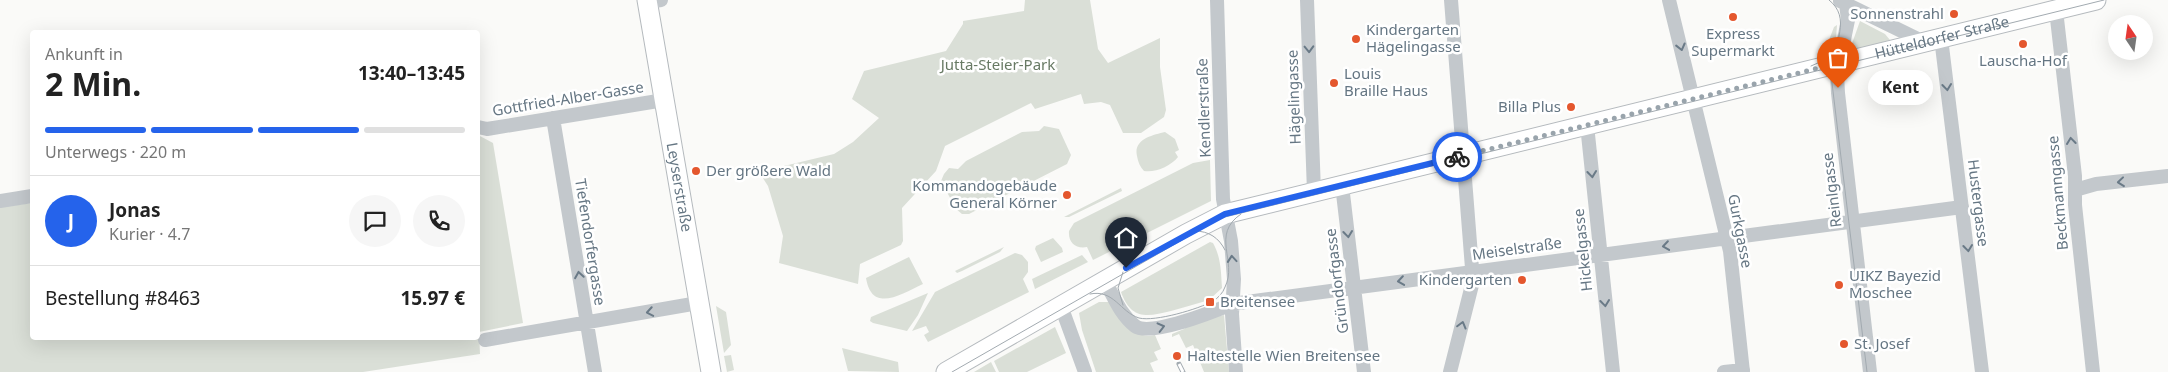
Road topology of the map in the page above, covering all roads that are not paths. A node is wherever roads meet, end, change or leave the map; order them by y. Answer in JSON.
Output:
{"nodes":[{"id":1,"x":1217,"y":0,"type":"edge"},
{"id":2,"x":1307,"y":0,"type":"edge"},
{"id":3,"x":1451,"y":0,"type":"edge"},
{"id":4,"x":1669,"y":0,"type":"edge"},
{"id":5,"x":2096,"y":0,"type":"edge"},
{"id":6,"x":651,"y":1,"type":"edge"},
{"id":7,"x":1844,"y":1,"type":"edge"},
{"id":8,"x":2056,"y":10,"type":"junction"},
{"id":9,"x":1933,"y":40,"type":"junction"},
{"id":10,"x":1839,"y":63,"type":"junction"},
{"id":11,"x":1693,"y":99,"type":"junction"},
{"id":12,"x":664,"y":100,"type":"junction"},
{"id":13,"x":554,"y":118,"type":"junction"},
{"id":14,"x":1587,"y":125,"type":"junction"},
{"id":15,"x":480,"y":127,"type":"edge"},
{"id":16,"x":1463,"y":156,"type":"junction"},
{"id":17,"x":2168,"y":176,"type":"edge"},
{"id":18,"x":1342,"y":185,"type":"junction"},
{"id":19,"x":2075,"y":190,"type":"junction"},
{"id":20,"x":1314,"y":192,"type":"junction"},
{"id":21,"x":30,"y":196,"type":"edge"},
{"id":22,"x":0,"y":201,"type":"edge"},
{"id":23,"x":1962,"y":207,"type":"junction"},
{"id":24,"x":1225,"y":214,"type":"junction"},
{"id":25,"x":1852,"y":221,"type":"junction"},
{"id":26,"x":1721,"y":238,"type":"junction"},
{"id":27,"x":1600,"y":254,"type":"junction"},
{"id":28,"x":1473,"y":272,"type":"junction"},
{"id":29,"x":1105,"y":281,"type":"junction"},
{"id":30,"x":1355,"y":287,"type":"junction"},
{"id":31,"x":698,"y":303,"type":"junction"},
{"id":32,"x":1232,"y":304,"type":"junction"},
{"id":33,"x":1061,"y":306,"type":"junction"},
{"id":34,"x":587,"y":323,"type":"junction"},
{"id":35,"x":486,"y":340,"type":"dead end"},
{"id":36,"x":1743,"y":371,"type":"edge"},
{"id":37,"x":595,"y":372,"type":"edge"},
{"id":38,"x":711,"y":372,"type":"edge"},
{"id":39,"x":946,"y":372,"type":"edge"},
{"id":40,"x":1085,"y":372,"type":"edge"},
{"id":41,"x":1236,"y":372,"type":"edge"},
{"id":42,"x":1364,"y":372,"type":"edge"},
{"id":43,"x":1450,"y":372,"type":"edge"},
{"id":44,"x":1613,"y":372,"type":"edge"},
{"id":45,"x":1724,"y":372,"type":"edge"},
{"id":46,"x":1870,"y":372,"type":"edge"},
{"id":47,"x":1982,"y":372,"type":"edge"},
{"id":48,"x":2093,"y":372,"type":"edge"}],
"edges":[{"from":1,"to":24,"type":"street","name":"Kendlerstraße"},
{"from":2,"to":20,"type":"street","name":"Hägelingasse","one_way":true},
{"from":3,"to":16,"type":"street"},
{"from":4,"to":11,"type":"street","name":"Gurkgasse","one_way":true},
{"from":5,"to":8,"type":"main road","name":"Hütteldorfer Straße"},
{"from":6,"to":12,"type":"main road","name":"Leyserstraße"},
{"from":7,"to":9,"type":"street"},
{"from":7,"to":10,"type":"street","name":"Reinlgasse"},
{"from":8,"to":9,"type":"main road","name":"Hütteldorfer Straße"},
{"from":19,"to":8,"type":"street","name":"Beckmanngasse","one_way":true},
{"from":9,"to":10,"type":"main road","name":"Hütteldorfer Straße"},
{"from":9,"to":23,"type":"street","name":"Hustergasse","one_way":true},
{"from":10,"to":11,"type":"main road","name":"Hütteldorfer Straße"},
{"from":10,"to":25,"type":"street","name":"Reinlgasse"},
{"from":11,"to":14,"type":"main road","name":"Hütteldorfer Straße"},
{"from":11,"to":26,"type":"street","name":"Gurkgasse"},
{"from":12,"to":13,"type":"street","name":"Gottfried-Alber-Gasse"},
{"from":12,"to":31,"type":"main road","name":"Leyserstraße"},
{"from":13,"to":15,"type":"street","name":"Gottfried-Alber-Gasse"},
{"from":34,"to":13,"type":"street","name":"Tiefendorfergasse","one_way":true},
{"from":14,"to":16,"type":"main road","name":"Hütteldorfer Straße"},
{"from":14,"to":27,"type":"street","name":"Hickelgasse","one_way":true},
{"from":16,"to":18,"type":"main road","name":"Hütteldorfer Straße"},
{"from":16,"to":28,"type":"street"},
{"from":17,"to":19,"type":"street","one_way":true},
{"from":18,"to":20,"type":"main road","name":"Hütteldorfer Straße"},
{"from":18,"to":30,"type":"street","name":"Gründorfgasse","one_way":true},
{"from":19,"to":48,"type":"street","name":"Beckmanngasse"},
{"from":20,"to":24,"type":"main road","name":"Hütteldorfer Straße"},
{"from":21,"to":22,"type":"street"},
{"from":23,"to":25,"type":"street","name":"Meiselstraße"},
{"from":23,"to":47,"type":"street","name":"Hustergasse","one_way":true},
{"from":24,"to":29,"type":"main road","name":"Hütteldorfer Straße"},
{"from":32,"to":24,"type":"street","name":"Kendlerstraße","one_way":true},
{"from":25,"to":26,"type":"street","name":"Meiselstraße"},
{"from":25,"to":46,"type":"street","name":"Reinlgasse"},
{"from":26,"to":27,"type":"street","name":"Meiselstraße","one_way":true},
{"from":26,"to":36,"type":"street","name":"Gurkgasse"},
{"from":27,"to":28,"type":"street","name":"Meiselstraße"},
{"from":27,"to":44,"type":"street","name":"Hickelgasse","one_way":true},
{"from":28,"to":30,"type":"street","name":"Meiselstraße","one_way":true},
{"from":43,"to":28,"type":"street","one_way":true},
{"from":29,"to":32,"type":"street","name":"Meiselstraße","one_way":true},
{"from":29,"to":33,"type":"main road","name":"Hütteldorfer Straße"},
{"from":30,"to":32,"type":"street","name":"Meiselstraße"},
{"from":30,"to":42,"type":"street","name":"Gründorfgasse"},
{"from":31,"to":34,"type":"street","one_way":true},
{"from":31,"to":38,"type":"main road","name":"Leyserstraße"},
{"from":32,"to":41,"type":"street","name":"Kendlerstraße"},
{"from":33,"to":39,"type":"main road","name":"Hütteldorfer Straße"},
{"from":33,"to":40,"type":"street"},
{"from":34,"to":35,"type":"street"},
{"from":34,"to":37,"type":"street","name":"Tiefendorfergasse"},
{"from":36,"to":45,"type":"street"}]}
